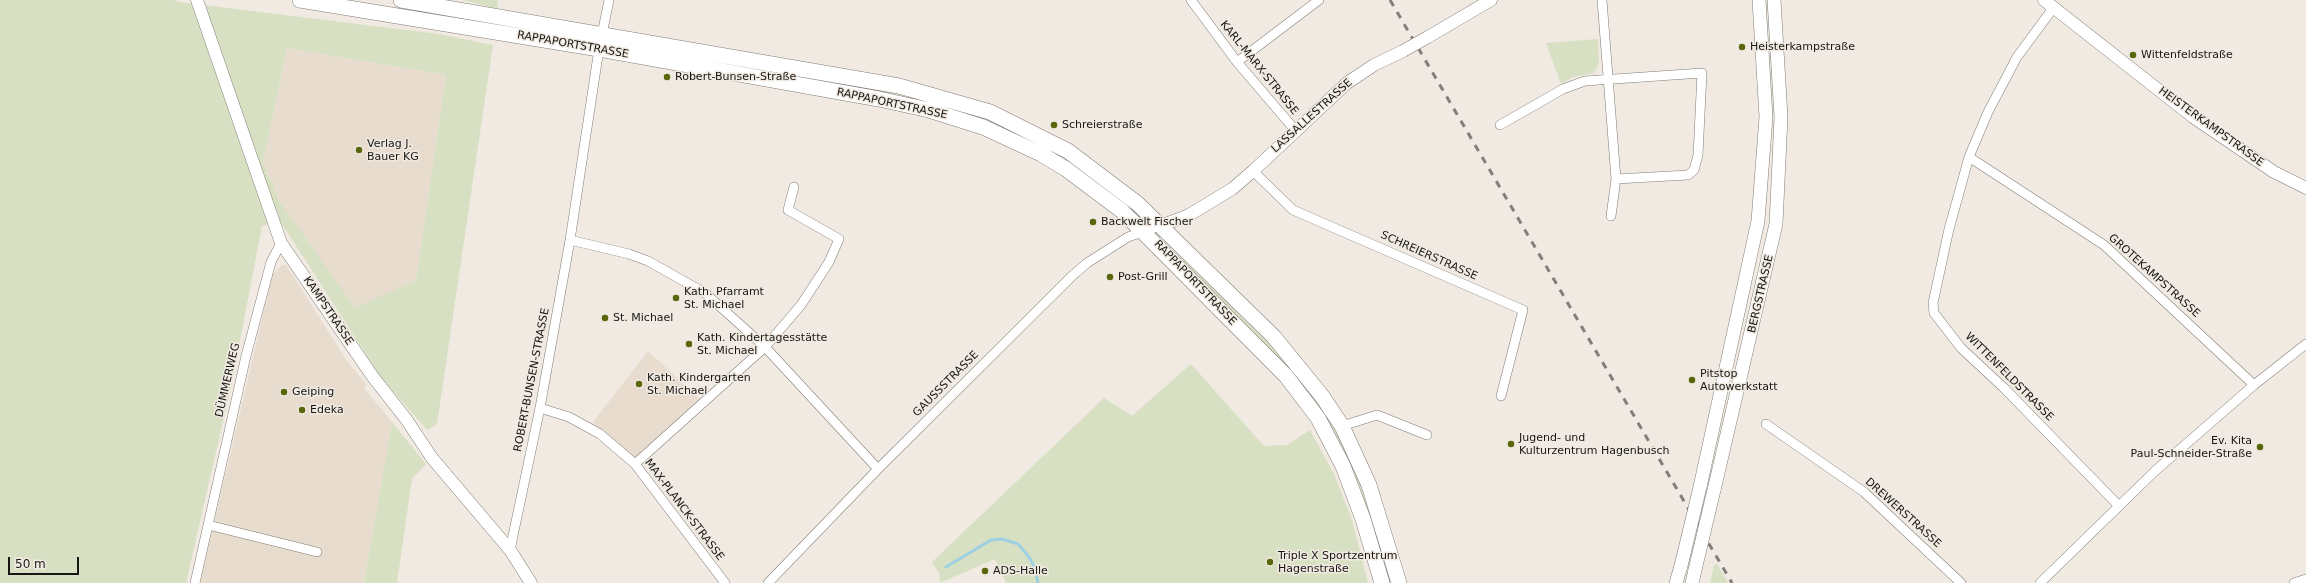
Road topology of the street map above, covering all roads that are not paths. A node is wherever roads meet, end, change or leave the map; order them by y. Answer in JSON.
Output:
{"nodes":[{"id":1,"x":197,"y":0,"type":"edge"},
{"id":2,"x":300,"y":0,"type":"edge"},
{"id":3,"x":401,"y":0,"type":"edge"},
{"id":4,"x":609,"y":0,"type":"edge"},
{"id":5,"x":1191,"y":0,"type":"edge"},
{"id":6,"x":1319,"y":0,"type":"edge"},
{"id":7,"x":1491,"y":0,"type":"edge"},
{"id":8,"x":1602,"y":0,"type":"edge"},
{"id":9,"x":1759,"y":0,"type":"edge"},
{"id":10,"x":1774,"y":0,"type":"edge"},
{"id":11,"x":2049,"y":3,"type":"edge"},
{"id":12,"x":601,"y":41,"type":"junction"},
{"id":13,"x":1237,"y":62,"type":"junction"},
{"id":14,"x":1607,"y":81,"type":"junction"},
{"id":15,"x":1500,"y":125,"type":"dead end"},
{"id":16,"x":1295,"y":130,"type":"junction"},
{"id":17,"x":1969,"y":157,"type":"junction"},
{"id":18,"x":1253,"y":171,"type":"junction"},
{"id":19,"x":1616,"y":180,"type":"junction"},
{"id":20,"x":794,"y":187,"type":"dead end"},
{"id":21,"x":2306,"y":188,"type":"edge"},
{"id":22,"x":1611,"y":216,"type":"dead end"},
{"id":23,"x":1160,"y":226,"type":"junction"},
{"id":24,"x":1144,"y":231,"type":"junction"},
{"id":25,"x":570,"y":240,"type":"junction"},
{"id":26,"x":280,"y":243,"type":"junction"},
{"id":27,"x":2306,"y":344,"type":"edge"},
{"id":28,"x":765,"y":348,"type":"junction"},
{"id":29,"x":2254,"y":385,"type":"junction"},
{"id":30,"x":1501,"y":396,"type":"dead end"},
{"id":31,"x":540,"y":408,"type":"junction"},
{"id":32,"x":1766,"y":424,"type":"dead end"},
{"id":33,"x":1342,"y":426,"type":"junction"},
{"id":34,"x":1427,"y":435,"type":"dead end"},
{"id":35,"x":635,"y":464,"type":"junction"},
{"id":36,"x":878,"y":469,"type":"junction"},
{"id":37,"x":2119,"y":506,"type":"junction"},
{"id":38,"x":208,"y":525,"type":"junction"},
{"id":39,"x":510,"y":550,"type":"junction"},
{"id":40,"x":317,"y":552,"type":"dead end"},
{"id":41,"x":2306,"y":579,"type":"edge"},
{"id":42,"x":194,"y":583,"type":"edge"},
{"id":43,"x":530,"y":583,"type":"edge"},
{"id":44,"x":725,"y":583,"type":"edge"},
{"id":45,"x":768,"y":583,"type":"edge"},
{"id":46,"x":1382,"y":583,"type":"edge"},
{"id":47,"x":1399,"y":583,"type":"edge"},
{"id":48,"x":1676,"y":583,"type":"edge"},
{"id":49,"x":1692,"y":583,"type":"edge"},
{"id":50,"x":1961,"y":583,"type":"edge"},
{"id":51,"x":2040,"y":583,"type":"edge"},
{"id":52,"x":2294,"y":583,"type":"edge"}],
"edges":[{"from":1,"to":26,"type":"street","name":"KAMPSTRASSE"},
{"from":2,"to":12,"type":"main road","name":"RAPPAPORTSTRASSE"},
{"from":3,"to":12,"type":"main road","name":"RAPPAPORTSTRASSE"},
{"from":4,"to":12,"type":"street","name":"ROBERT-BUNSEN-STRASSE"},
{"from":5,"to":13,"type":"street","name":"KARL-MARX-STRASSE"},
{"from":6,"to":13,"type":"street"},
{"from":7,"to":16,"type":"street","name":"LASSALLESTRASSE","bridge":true},
{"from":8,"to":14,"type":"street"},
{"from":9,"to":48,"type":"main road","name":"BERGSTRASSE","bridge":true},
{"from":10,"to":49,"type":"main road","name":"BERGSTRASSE","bridge":true},
{"from":11,"to":17,"type":"street","name":"WITTENFELDSTRASSE"},
{"from":11,"to":21,"type":"street","name":"HEISTERKAMPSTRASSE"},
{"from":12,"to":23,"type":"main road","name":"RAPPAPORTSTRASSE"},
{"from":12,"to":24,"type":"main road","name":"RAPPAPORTSTRASSE"},
{"from":12,"to":25,"type":"street","name":"ROBERT-BUNSEN-STRASSE"},
{"from":13,"to":16,"type":"street","name":"KARL-MARX-STRASSE"},
{"from":14,"to":15,"type":"street"},
{"from":14,"to":19,"type":"street"},
{"from":14,"to":19,"type":"street"},
{"from":16,"to":18,"type":"street","name":"LASSALLESTRASSE"},
{"from":17,"to":29,"type":"street","name":"GROTEKAMPSTRASSE"},
{"from":17,"to":37,"type":"street","name":"WITTENFELDSTRASSE"},
{"from":18,"to":23,"type":"street","name":"LASSALLESTRASSE"},
{"from":18,"to":30,"type":"street","name":"SCHREIERSTRASSE"},
{"from":19,"to":22,"type":"street"},
{"from":20,"to":28,"type":"street"},
{"from":23,"to":24,"type":"street","name":"GAUSSSTRASSE"},
{"from":23,"to":33,"type":"main road","name":"RAPPAPORTSTRASSE"},
{"from":24,"to":36,"type":"street","name":"GAUSSSTRASSE"},
{"from":24,"to":46,"type":"main road","name":"RAPPAPORTSTRASSE"},
{"from":25,"to":28,"type":"street"},
{"from":25,"to":31,"type":"street","name":"ROBERT-BUNSEN-STRASSE"},
{"from":26,"to":38,"type":"street","name":"DÜMMERWEG"},
{"from":26,"to":39,"type":"street","name":"KAMPSTRASSE"},
{"from":27,"to":29,"type":"street"},
{"from":28,"to":35,"type":"street"},
{"from":28,"to":36,"type":"street"},
{"from":29,"to":37,"type":"street"},
{"from":31,"to":35,"type":"street","name":"MAX-PLANCK-STRASSE"},
{"from":31,"to":39,"type":"street","name":"ROBERT-BUNSEN-STRASSE"},
{"from":32,"to":50,"type":"street","name":"DREWERSTRASSE"},
{"from":33,"to":34,"type":"street"},
{"from":33,"to":47,"type":"main road","name":"RAPPAPORTSTRASSE"},
{"from":35,"to":44,"type":"street","name":"MAX-PLANCK-STRASSE"},
{"from":36,"to":45,"type":"street","name":"GAUSSSTRASSE"},
{"from":37,"to":51,"type":"street"},
{"from":38,"to":40,"type":"street"},
{"from":38,"to":42,"type":"street","name":"DÜMMERWEG"},
{"from":39,"to":43,"type":"street","name":"KAMPSTRASSE"},
{"from":41,"to":52,"type":"street"}]}
